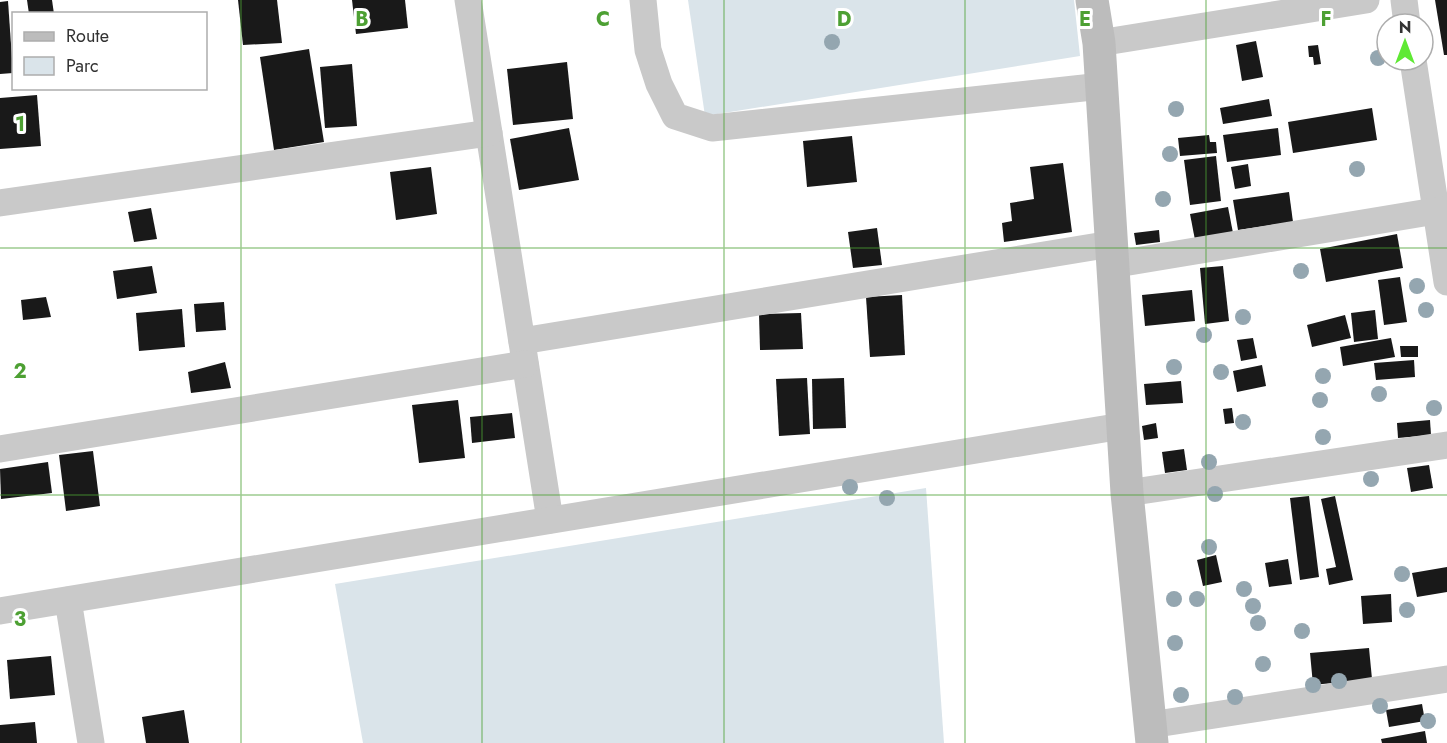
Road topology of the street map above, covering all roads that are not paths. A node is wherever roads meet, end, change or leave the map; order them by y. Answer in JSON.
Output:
{"nodes":[{"id":1,"x":468,"y":0,"type":"edge"},
{"id":2,"x":643,"y":0,"type":"edge"},
{"id":3,"x":1092,"y":0,"type":"edge"},
{"id":4,"x":1366,"y":0,"type":"edge"},
{"id":5,"x":1099,"y":43,"type":"junction"},
{"id":6,"x":1415,"y":72,"type":"edge"},
{"id":7,"x":1102,"y":86,"type":"junction"},
{"id":8,"x":489,"y":133,"type":"junction"},
{"id":9,"x":0,"y":203,"type":"edge"},
{"id":10,"x":1442,"y":210,"type":"edge"},
{"id":11,"x":1111,"y":255,"type":"junction"},
{"id":12,"x":1447,"y":282,"type":"edge"},
{"id":13,"x":523,"y":353,"type":"junction"},
{"id":14,"x":1122,"y":426,"type":"junction"},
{"id":15,"x":1447,"y":445,"type":"edge"},
{"id":16,"x":0,"y":449,"type":"edge"},
{"id":17,"x":1127,"y":493,"type":"junction"},
{"id":18,"x":550,"y":520,"type":"junction"},
{"id":19,"x":68,"y":600,"type":"junction"},
{"id":20,"x":0,"y":611,"type":"edge"},
{"id":21,"x":1447,"y":680,"type":"edge"},
{"id":22,"x":1151,"y":734,"type":"edge"},
{"id":23,"x":91,"y":743,"type":"edge"}],
"edges":[{"from":1,"to":8,"type":"street"},
{"from":2,"to":7,"type":"street"},
{"from":3,"to":5,"type":"street"},
{"from":4,"to":5,"type":"street"},
{"from":5,"to":7,"type":"street"},
{"from":6,"to":10,"type":"street"},
{"from":7,"to":11,"type":"street"},
{"from":8,"to":9,"type":"street"},
{"from":8,"to":13,"type":"street"},
{"from":10,"to":11,"type":"street"},
{"from":10,"to":12,"type":"street"},
{"from":11,"to":13,"type":"street"},
{"from":11,"to":14,"type":"street"},
{"from":13,"to":16,"type":"street"},
{"from":13,"to":18,"type":"street"},
{"from":14,"to":17,"type":"street"},
{"from":14,"to":18,"type":"street"},
{"from":15,"to":17,"type":"street"},
{"from":17,"to":22,"type":"street"},
{"from":18,"to":19,"type":"street"},
{"from":19,"to":20,"type":"street"},
{"from":19,"to":23,"type":"street"},
{"from":21,"to":22,"type":"street"}]}
